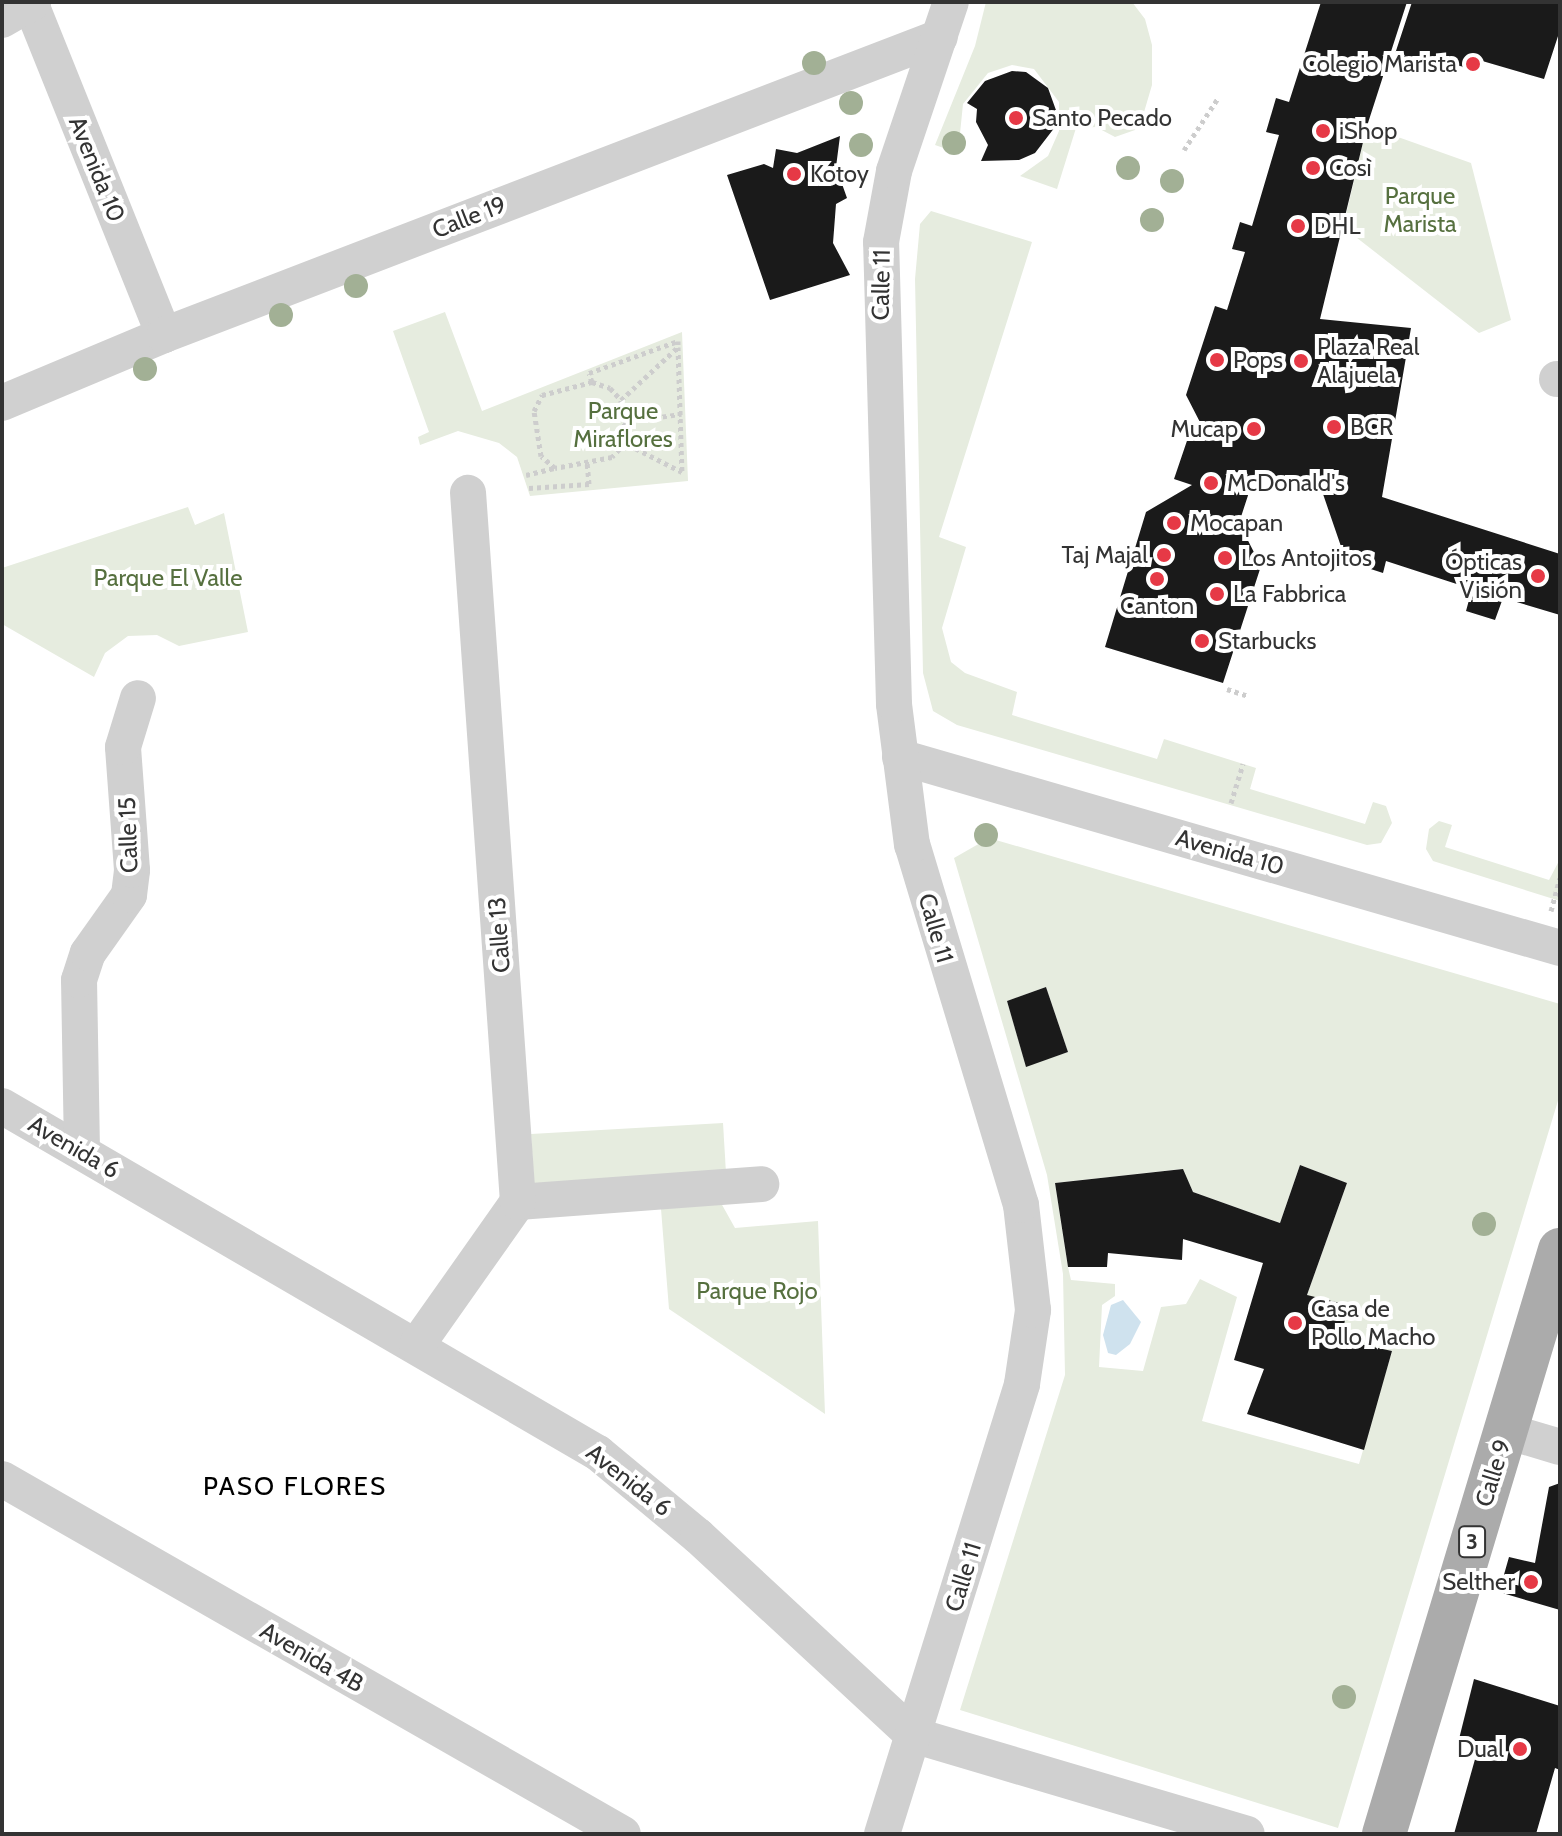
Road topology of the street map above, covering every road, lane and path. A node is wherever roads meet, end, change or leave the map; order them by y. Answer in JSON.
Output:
{"nodes":[{"id":1,"x":31,"y":2,"type":"edge"},
{"id":2,"x":951,"y":2,"type":"edge"},
{"id":3,"x":2,"y":20,"type":"edge"},
{"id":4,"x":940,"y":37,"type":"junction"},
{"id":5,"x":1218,"y":98,"type":"dead end"},
{"id":6,"x":1184,"y":150,"type":"dead end"},
{"id":7,"x":164,"y":335,"type":"junction"},
{"id":8,"x":678,"y":347,"type":"junction"},
{"id":9,"x":592,"y":382,"type":"junction"},
{"id":10,"x":621,"y":400,"type":"junction"},
{"id":11,"x":2,"y":403,"type":"edge"},
{"id":12,"x":681,"y":414,"type":"junction"},
{"id":13,"x":623,"y":422,"type":"junction"},
{"id":14,"x":625,"y":443,"type":"junction"},
{"id":15,"x":587,"y":463,"type":"junction"},
{"id":16,"x":555,"y":468,"type":"junction"},
{"id":17,"x":526,"y":475,"type":"dead end"},
{"id":18,"x":529,"y":488,"type":"dead end"},
{"id":19,"x":468,"y":493,"type":"dead end"},
{"id":20,"x":1227,"y":689,"type":"dead end"},
{"id":21,"x":1248,"y":696,"type":"dead end"},
{"id":22,"x":138,"y":698,"type":"dead end"},
{"id":23,"x":900,"y":757,"type":"junction"},
{"id":24,"x":1243,"y":764,"type":"dead end"},
{"id":25,"x":1231,"y":803,"type":"dead end"},
{"id":26,"x":1560,"y":948,"type":"edge"},
{"id":27,"x":2,"y":1106,"type":"edge"},
{"id":28,"x":82,"y":1151,"type":"junction"},
{"id":29,"x":761,"y":1184,"type":"dead end"},
{"id":30,"x":518,"y":1202,"type":"junction"},
{"id":31,"x":1560,"y":1250,"type":"edge"},
{"id":32,"x":417,"y":1345,"type":"junction"},
{"id":33,"x":1506,"y":1431,"type":"junction"},
{"id":34,"x":1560,"y":1447,"type":"edge"},
{"id":35,"x":2,"y":1479,"type":"edge"},
{"id":36,"x":913,"y":1735,"type":"junction"},
{"id":37,"x":623,"y":1834,"type":"edge"},
{"id":38,"x":882,"y":1834,"type":"edge"},
{"id":39,"x":1247,"y":1834,"type":"edge"},
{"id":40,"x":1384,"y":1834,"type":"edge"}],
"edges":[{"from":1,"to":3,"type":"street"},
{"from":1,"to":7,"type":"street","name":"Avenida 10"},
{"from":2,"to":4,"type":"street","name":"Calle 11"},
{"from":4,"to":7,"type":"street","name":"Calle 19"},
{"from":4,"to":23,"type":"street","name":"Calle 11"},
{"from":5,"to":6,"type":"path"},
{"from":7,"to":11,"type":"street","name":"Calle 19"},
{"from":8,"to":9,"type":"path"},
{"from":8,"to":10,"type":"path"},
{"from":8,"to":12,"type":"path"},
{"from":9,"to":10,"type":"path"},
{"from":9,"to":16,"type":"path"},
{"from":10,"to":13,"type":"path"},
{"from":12,"to":13,"type":"path"},
{"from":12,"to":14,"type":"path"},
{"from":13,"to":14,"type":"path"},
{"from":14,"to":15,"type":"path"},
{"from":15,"to":16,"type":"path"},
{"from":15,"to":18,"type":"path"},
{"from":16,"to":17,"type":"path"},
{"from":19,"to":30,"type":"street","name":"Calle 13"},
{"from":20,"to":21,"type":"path"},
{"from":22,"to":28,"type":"street","name":"Calle 15"},
{"from":23,"to":26,"type":"street","name":"Avenida 10"},
{"from":23,"to":36,"type":"street","name":"Calle 11"},
{"from":24,"to":25,"type":"path"},
{"from":27,"to":28,"type":"street","name":"Avenida 6"},
{"from":28,"to":32,"type":"street","name":"Avenida 6"},
{"from":29,"to":30,"type":"street"},
{"from":30,"to":32,"type":"street"},
{"from":31,"to":33,"type":"main road","name":"Calle 9","number":"3"},
{"from":32,"to":36,"type":"street","name":"Avenida 6"},
{"from":33,"to":34,"type":"street"},
{"from":33,"to":40,"type":"main road","name":"Calle 9","number":"3"},
{"from":35,"to":37,"type":"street","name":"Avenida 4B"},
{"from":36,"to":38,"type":"street","name":"Calle 11"},
{"from":36,"to":39,"type":"street","name":"Avenida 6"}]}
